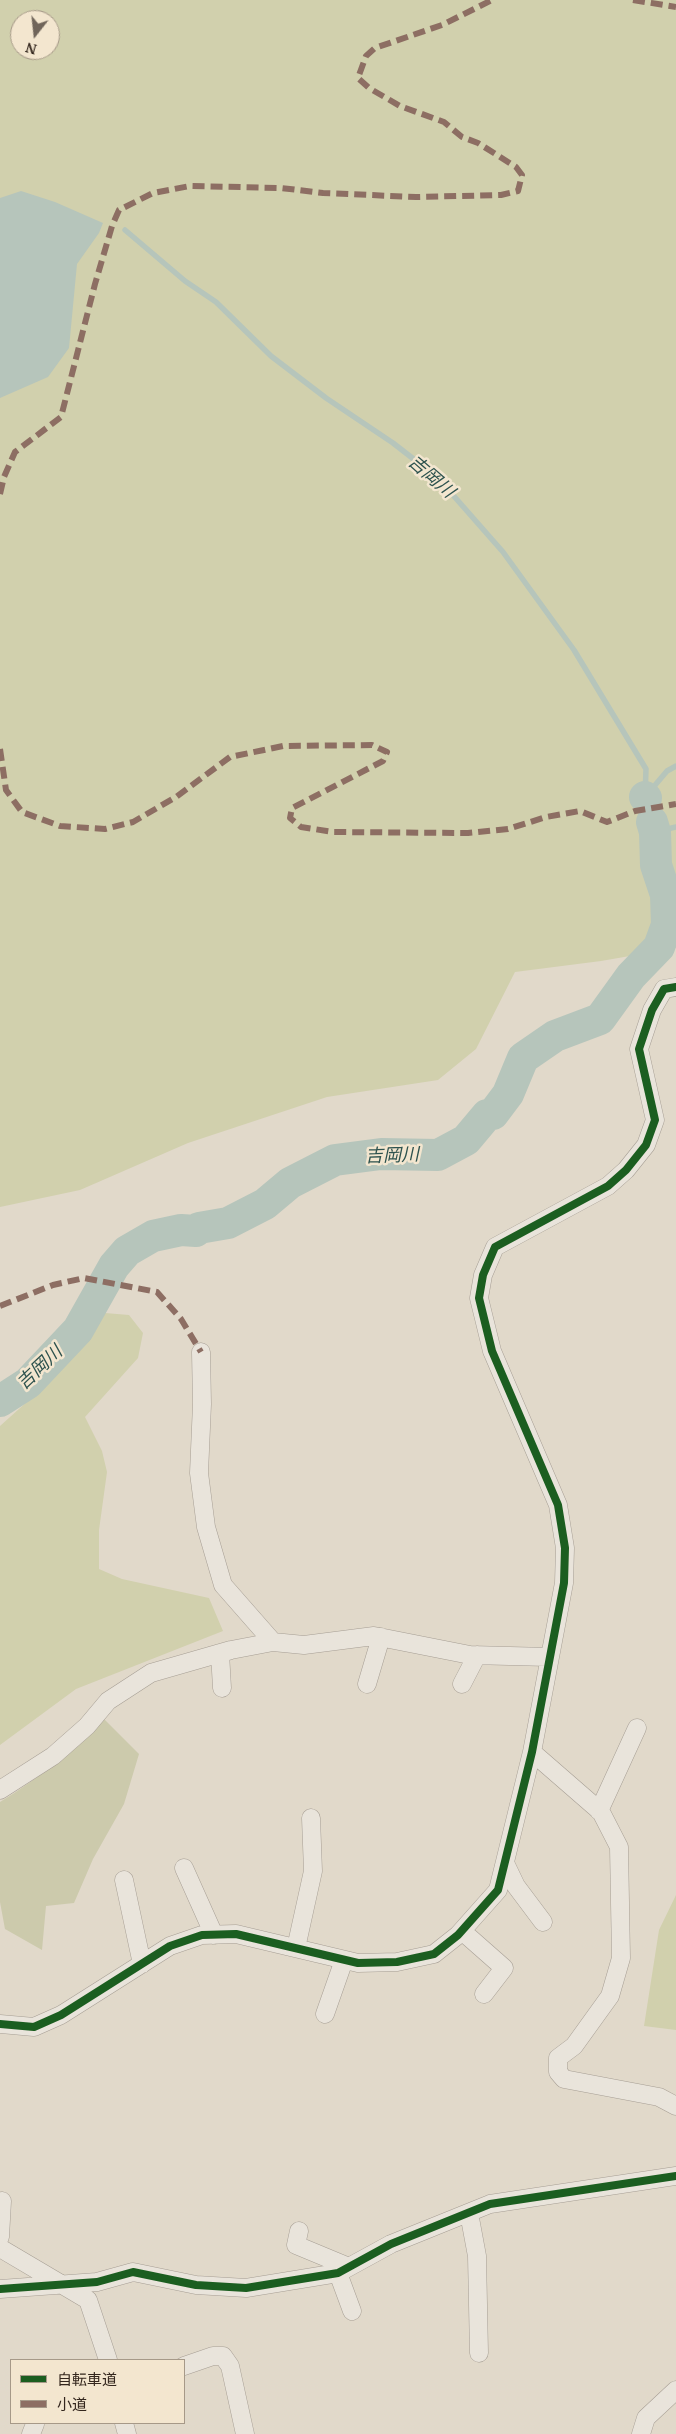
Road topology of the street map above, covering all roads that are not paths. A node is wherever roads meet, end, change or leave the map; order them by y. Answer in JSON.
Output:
{"nodes":[{"id":1,"x":676,"y":987,"type":"edge"},
{"id":2,"x":201,"y":1352,"type":"dead end"},
{"id":3,"x":381,"y":1637,"type":"junction"},
{"id":4,"x":273,"y":1642,"type":"junction"},
{"id":5,"x":220,"y":1653,"type":"junction"},
{"id":6,"x":478,"y":1655,"type":"junction"},
{"id":7,"x":549,"y":1657,"type":"junction"},
{"id":8,"x":367,"y":1684,"type":"dead end"},
{"id":9,"x":462,"y":1684,"type":"dead end"},
{"id":10,"x":222,"y":1688,"type":"dead end"},
{"id":11,"x":637,"y":1728,"type":"dead end"},
{"id":12,"x":532,"y":1752,"type":"junction"},
{"id":13,"x":0,"y":1790,"type":"edge"},
{"id":14,"x":599,"y":1810,"type":"junction"},
{"id":15,"x":311,"y":1818,"type":"dead end"},
{"id":16,"x":504,"y":1864,"type":"junction"},
{"id":17,"x":184,"y":1868,"type":"dead end"},
{"id":18,"x":124,"y":1880,"type":"dead end"},
{"id":19,"x":543,"y":1922,"type":"dead end"},
{"id":20,"x":462,"y":1931,"type":"junction"},
{"id":21,"x":214,"y":1935,"type":"junction"},
{"id":22,"x":296,"y":1948,"type":"junction"},
{"id":23,"x":344,"y":1960,"type":"junction"},
{"id":24,"x":142,"y":1964,"type":"junction"},
{"id":25,"x":484,"y":1994,"type":"dead end"},
{"id":26,"x":325,"y":2014,"type":"dead end"},
{"id":27,"x":0,"y":2024,"type":"edge"},
{"id":28,"x":676,"y":2106,"type":"edge"},
{"id":29,"x":676,"y":2176,"type":"edge"},
{"id":30,"x":2,"y":2201,"type":"dead end"},
{"id":31,"x":469,"y":2213,"type":"junction"},
{"id":32,"x":299,"y":2231,"type":"dead end"},
{"id":33,"x":0,"y":2237,"type":"edge"},
{"id":34,"x":0,"y":2248,"type":"edge"},
{"id":35,"x":343,"y":2270,"type":"junction"},
{"id":36,"x":65,"y":2285,"type":"junction"},
{"id":37,"x":0,"y":2289,"type":"edge"},
{"id":38,"x":352,"y":2311,"type":"dead end"},
{"id":39,"x":479,"y":2353,"type":"dead end"},
{"id":40,"x":108,"y":2359,"type":"edge"},
{"id":41,"x":185,"y":2366,"type":"edge"},
{"id":42,"x":676,"y":2390,"type":"edge"},
{"id":43,"x":245,"y":2434,"type":"edge"},
{"id":44,"x":640,"y":2434,"type":"edge"}],
"edges":[{"from":1,"to":7,"type":"street"},
{"from":2,"to":4,"type":"street"},
{"from":3,"to":4,"type":"street"},
{"from":3,"to":6,"type":"street"},
{"from":3,"to":8,"type":"street"},
{"from":4,"to":5,"type":"street"},
{"from":5,"to":10,"type":"street"},
{"from":5,"to":13,"type":"street"},
{"from":6,"to":7,"type":"street"},
{"from":6,"to":9,"type":"street"},
{"from":7,"to":12,"type":"street"},
{"from":11,"to":14,"type":"street"},
{"from":12,"to":14,"type":"street"},
{"from":12,"to":16,"type":"street"},
{"from":14,"to":28,"type":"street"},
{"from":15,"to":22,"type":"street"},
{"from":16,"to":19,"type":"street"},
{"from":16,"to":20,"type":"street"},
{"from":17,"to":21,"type":"street"},
{"from":18,"to":24,"type":"street"},
{"from":20,"to":23,"type":"street"},
{"from":20,"to":25,"type":"street"},
{"from":21,"to":22,"type":"street"},
{"from":21,"to":24,"type":"street"},
{"from":22,"to":23,"type":"street"},
{"from":23,"to":26,"type":"street"},
{"from":24,"to":27,"type":"street"},
{"from":29,"to":31,"type":"street"},
{"from":30,"to":33,"type":"street"},
{"from":31,"to":35,"type":"street"},
{"from":31,"to":39,"type":"street"},
{"from":32,"to":35,"type":"street"},
{"from":34,"to":36,"type":"street"},
{"from":35,"to":36,"type":"street"},
{"from":35,"to":38,"type":"street"},
{"from":36,"to":37,"type":"street"},
{"from":36,"to":40,"type":"street"},
{"from":41,"to":43,"type":"street"},
{"from":42,"to":44,"type":"street"}]}
